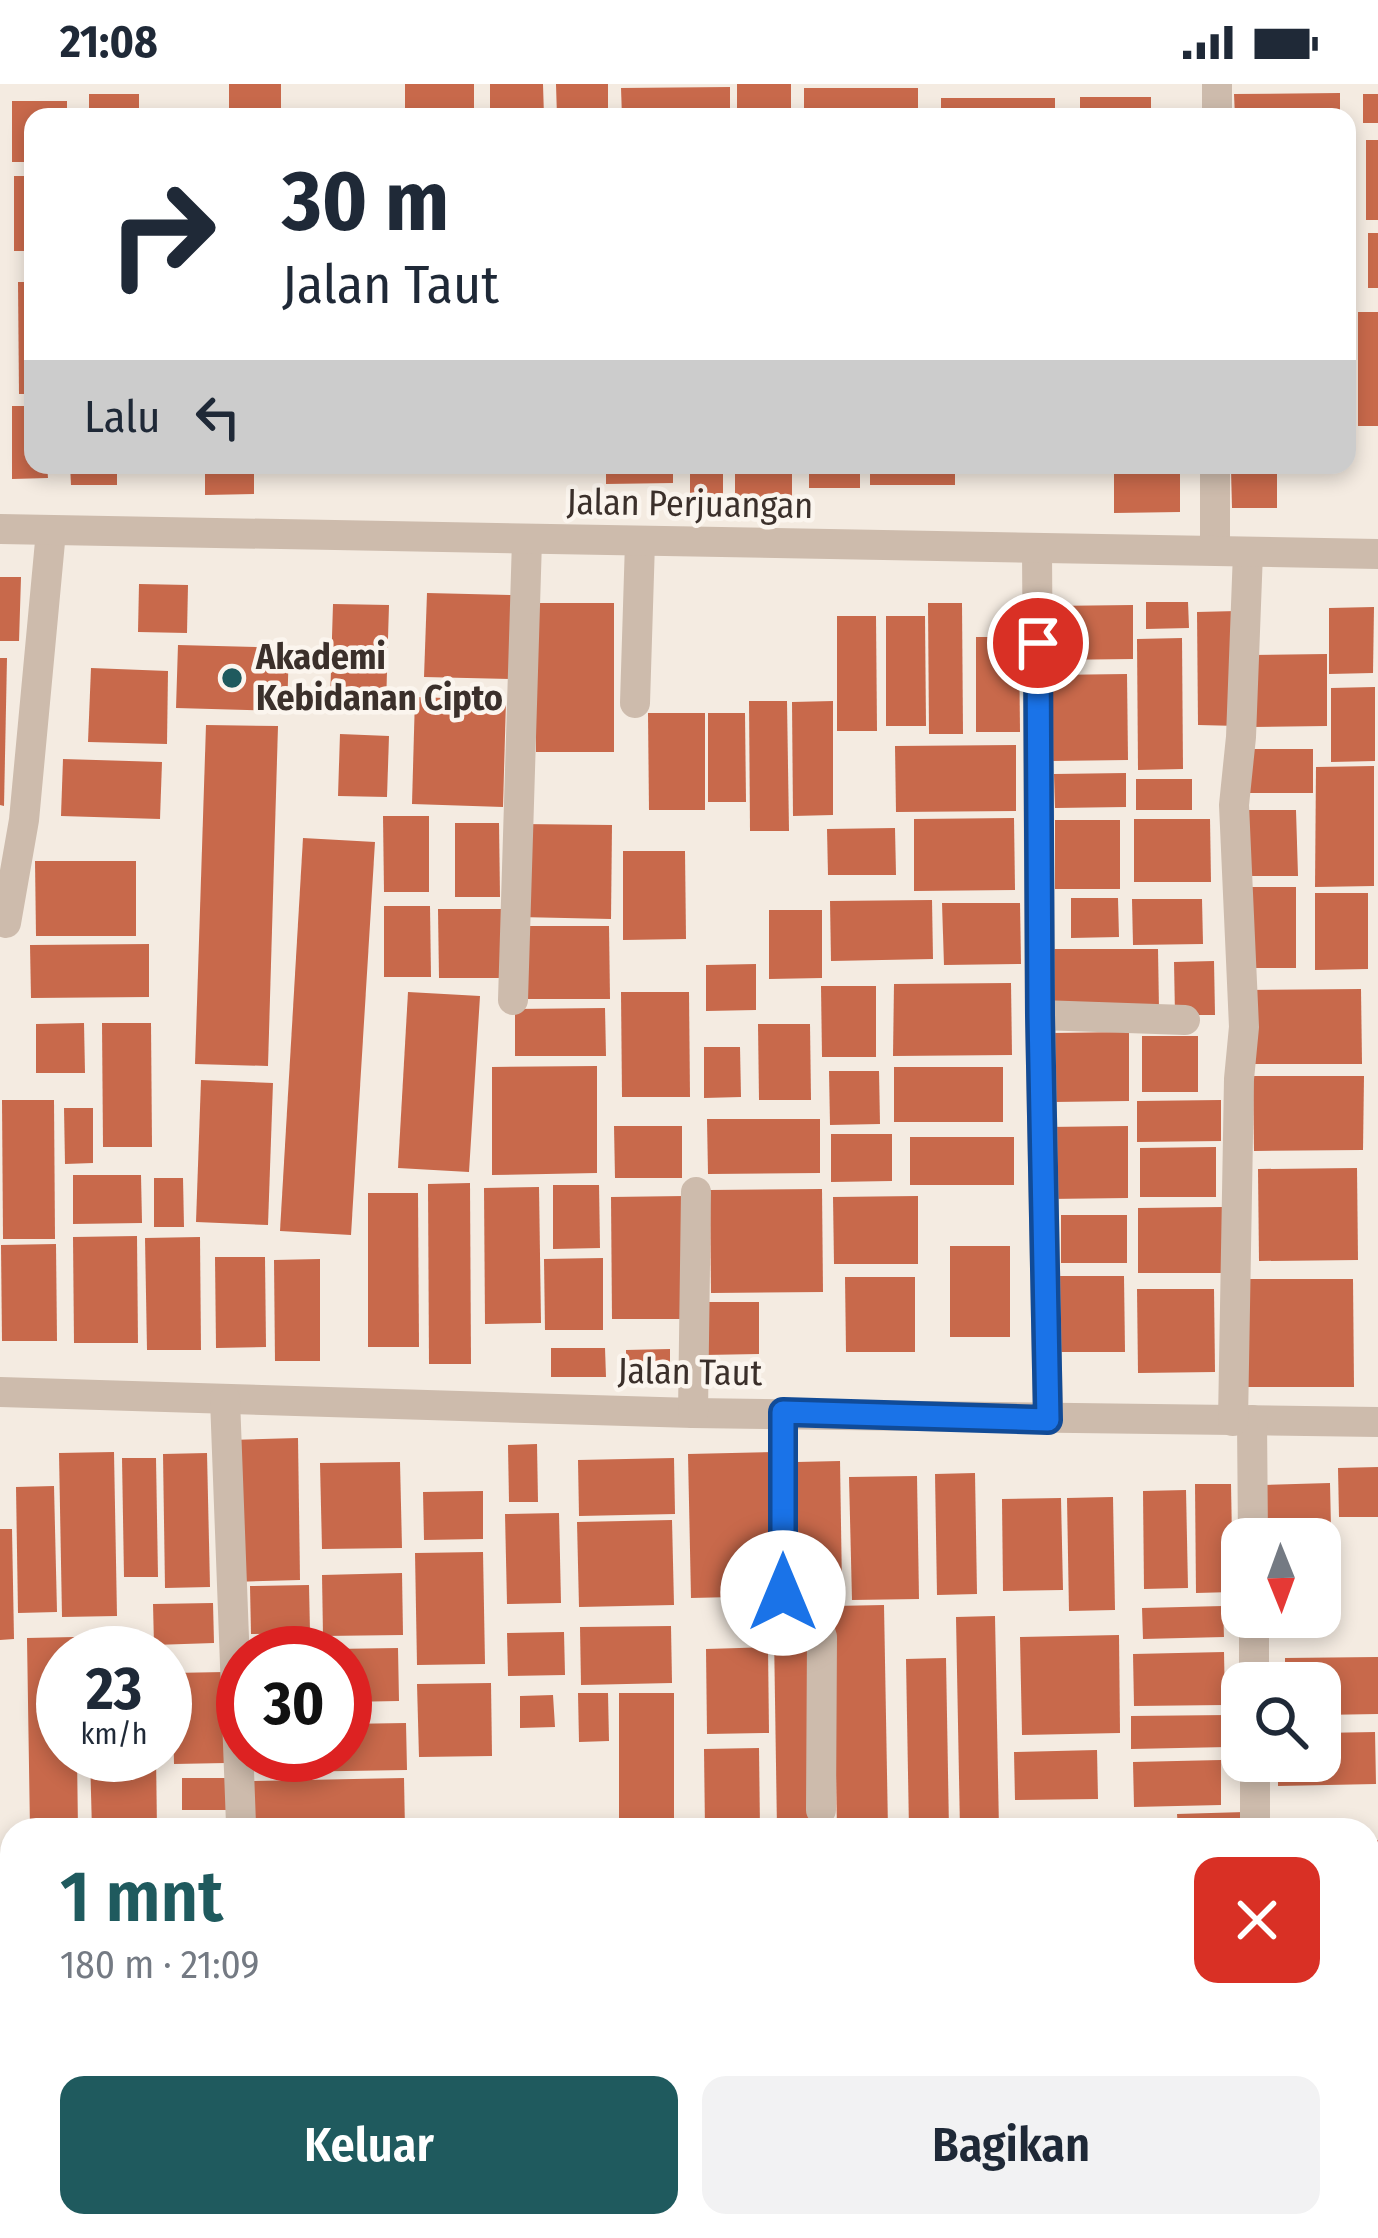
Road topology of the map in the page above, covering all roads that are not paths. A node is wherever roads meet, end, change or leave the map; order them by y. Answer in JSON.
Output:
{"nodes":[{"id":1,"x":1215,"y":474,"type":"edge"},
{"id":2,"x":0,"y":529,"type":"edge"},
{"id":3,"x":51,"y":531,"type":"junction"},
{"id":4,"x":527,"y":541,"type":"junction"},
{"id":5,"x":640,"y":542,"type":"junction"},
{"id":6,"x":1037,"y":550,"type":"junction"},
{"id":7,"x":1215,"y":550,"type":"junction"},
{"id":8,"x":1249,"y":552,"type":"junction"},
{"id":9,"x":1378,"y":554,"type":"edge"},
{"id":10,"x":635,"y":704,"type":"dead end"},
{"id":11,"x":6,"y":923,"type":"dead end"},
{"id":12,"x":513,"y":1000,"type":"dead end"},
{"id":13,"x":1040,"y":1015,"type":"junction"},
{"id":14,"x":1185,"y":1020,"type":"dead end"},
{"id":15,"x":696,"y":1192,"type":"dead end"},
{"id":16,"x":0,"y":1392,"type":"edge"},
{"id":17,"x":225,"y":1400,"type":"junction"},
{"id":18,"x":783,"y":1412,"type":"junction"},
{"id":19,"x":693,"y":1413,"type":"junction"},
{"id":20,"x":1048,"y":1420,"type":"junction"},
{"id":21,"x":1243,"y":1420,"type":"junction"},
{"id":22,"x":1378,"y":1422,"type":"edge"},
{"id":23,"x":1251,"y":1518,"type":"edge"},
{"id":24,"x":1255,"y":1782,"type":"edge"},
{"id":25,"x":821,"y":1810,"type":"dead end"},
{"id":26,"x":241,"y":1818,"type":"edge"},
{"id":27,"x":1255,"y":1818,"type":"edge"}],
"edges":[{"from":1,"to":7,"type":"street"},
{"from":2,"to":3,"type":"street","name":"Jalan Perjuangan"},
{"from":3,"to":4,"type":"street","name":"Jalan Perjuangan"},
{"from":3,"to":11,"type":"street"},
{"from":4,"to":5,"type":"street","name":"Jalan Perjuangan"},
{"from":4,"to":12,"type":"street"},
{"from":5,"to":6,"type":"street","name":"Jalan Perjuangan"},
{"from":5,"to":10,"type":"street"},
{"from":6,"to":7,"type":"street","name":"Jalan Perjuangan"},
{"from":6,"to":13,"type":"street"},
{"from":7,"to":8,"type":"street","name":"Jalan Perjuangan"},
{"from":8,"to":9,"type":"street","name":"Jalan Perjuangan"},
{"from":8,"to":21,"type":"street"},
{"from":13,"to":14,"type":"street"},
{"from":13,"to":20,"type":"street"},
{"from":15,"to":19,"type":"street"},
{"from":16,"to":17,"type":"street","name":"Jalan Taut"},
{"from":17,"to":19,"type":"street","name":"Jalan Taut"},
{"from":17,"to":26,"type":"street"},
{"from":18,"to":19,"type":"street","name":"Jalan Taut"},
{"from":18,"to":20,"type":"street","name":"Jalan Taut"},
{"from":18,"to":25,"type":"street"},
{"from":20,"to":21,"type":"street","name":"Jalan Taut"},
{"from":21,"to":22,"type":"street","name":"Jalan Taut"},
{"from":21,"to":23,"type":"street"},
{"from":24,"to":27,"type":"street"}]}
